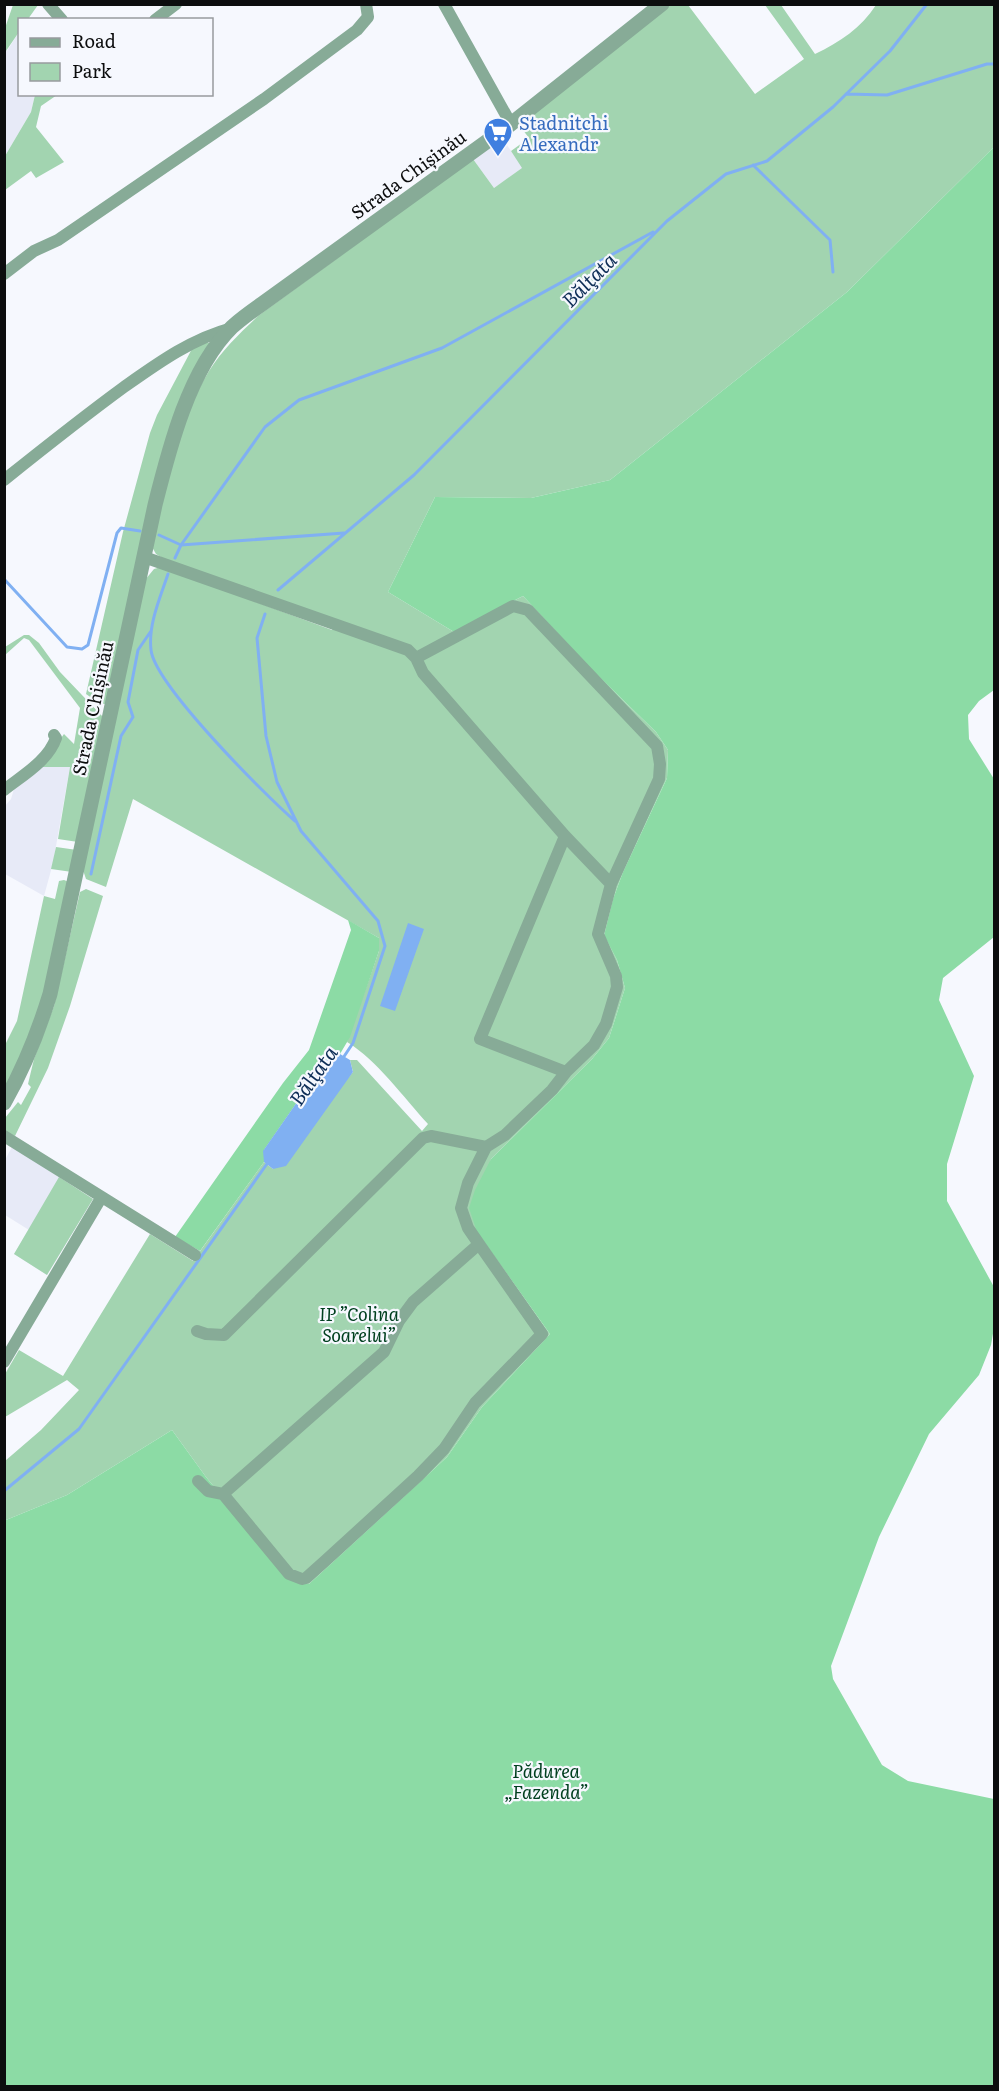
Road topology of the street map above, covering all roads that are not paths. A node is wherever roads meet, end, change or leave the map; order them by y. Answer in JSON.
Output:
{"nodes":[{"id":1,"x":48,"y":4,"type":"edge"},
{"id":2,"x":176,"y":4,"type":"edge"},
{"id":3,"x":366,"y":4,"type":"edge"},
{"id":4,"x":444,"y":4,"type":"edge"},
{"id":5,"x":662,"y":4,"type":"edge"},
{"id":6,"x":60,"y":18,"type":"edge"},
{"id":7,"x":158,"y":18,"type":"edge"},
{"id":8,"x":512,"y":124,"type":"junction"},
{"id":9,"x":4,"y":274,"type":"edge"},
{"id":10,"x":231,"y":328,"type":"junction"},
{"id":11,"x":4,"y":480,"type":"edge"},
{"id":12,"x":144,"y":557,"type":"junction"},
{"id":13,"x":417,"y":658,"type":"junction"},
{"id":14,"x":54,"y":735,"type":"dead end"},
{"id":15,"x":4,"y":790,"type":"edge"},
{"id":16,"x":565,"y":836,"type":"junction"},
{"id":17,"x":611,"y":884,"type":"junction"},
{"id":18,"x":566,"y":1072,"type":"junction"},
{"id":19,"x":4,"y":1103,"type":"edge"},
{"id":20,"x":4,"y":1136,"type":"edge"},
{"id":21,"x":486,"y":1147,"type":"junction"},
{"id":22,"x":101,"y":1198,"type":"junction"},
{"id":23,"x":478,"y":1244,"type":"junction"},
{"id":24,"x":195,"y":1255,"type":"dead end"},
{"id":25,"x":197,"y":1331,"type":"dead end"},
{"id":26,"x":4,"y":1362,"type":"edge"},
{"id":27,"x":198,"y":1481,"type":"dead end"},
{"id":28,"x":223,"y":1494,"type":"junction"}],
"edges":[{"from":1,"to":6,"type":"street"},
{"from":2,"to":7,"type":"street"},
{"from":3,"to":9,"type":"street"},
{"from":4,"to":8,"type":"street"},
{"from":5,"to":8,"type":"street","name":"Strada Chișinău"},
{"from":8,"to":10,"type":"street","name":"Strada Chișinău"},
{"from":10,"to":11,"type":"street","name":"Strada Chișinău"},
{"from":10,"to":12,"type":"street","name":"Strada Chișinău"},
{"from":12,"to":13,"type":"street"},
{"from":12,"to":19,"type":"street","name":"Strada Chișinău"},
{"from":13,"to":16,"type":"street"},
{"from":13,"to":17,"type":"street"},
{"from":14,"to":15,"type":"street"},
{"from":16,"to":17,"type":"street"},
{"from":16,"to":18,"type":"street"},
{"from":17,"to":18,"type":"street"},
{"from":18,"to":21,"type":"street"},
{"from":20,"to":22,"type":"street"},
{"from":21,"to":23,"type":"street"},
{"from":21,"to":25,"type":"street"},
{"from":22,"to":24,"type":"street"},
{"from":22,"to":26,"type":"street"},
{"from":23,"to":28,"type":"street"},
{"from":23,"to":28,"type":"street"},
{"from":27,"to":28,"type":"street"}]}
